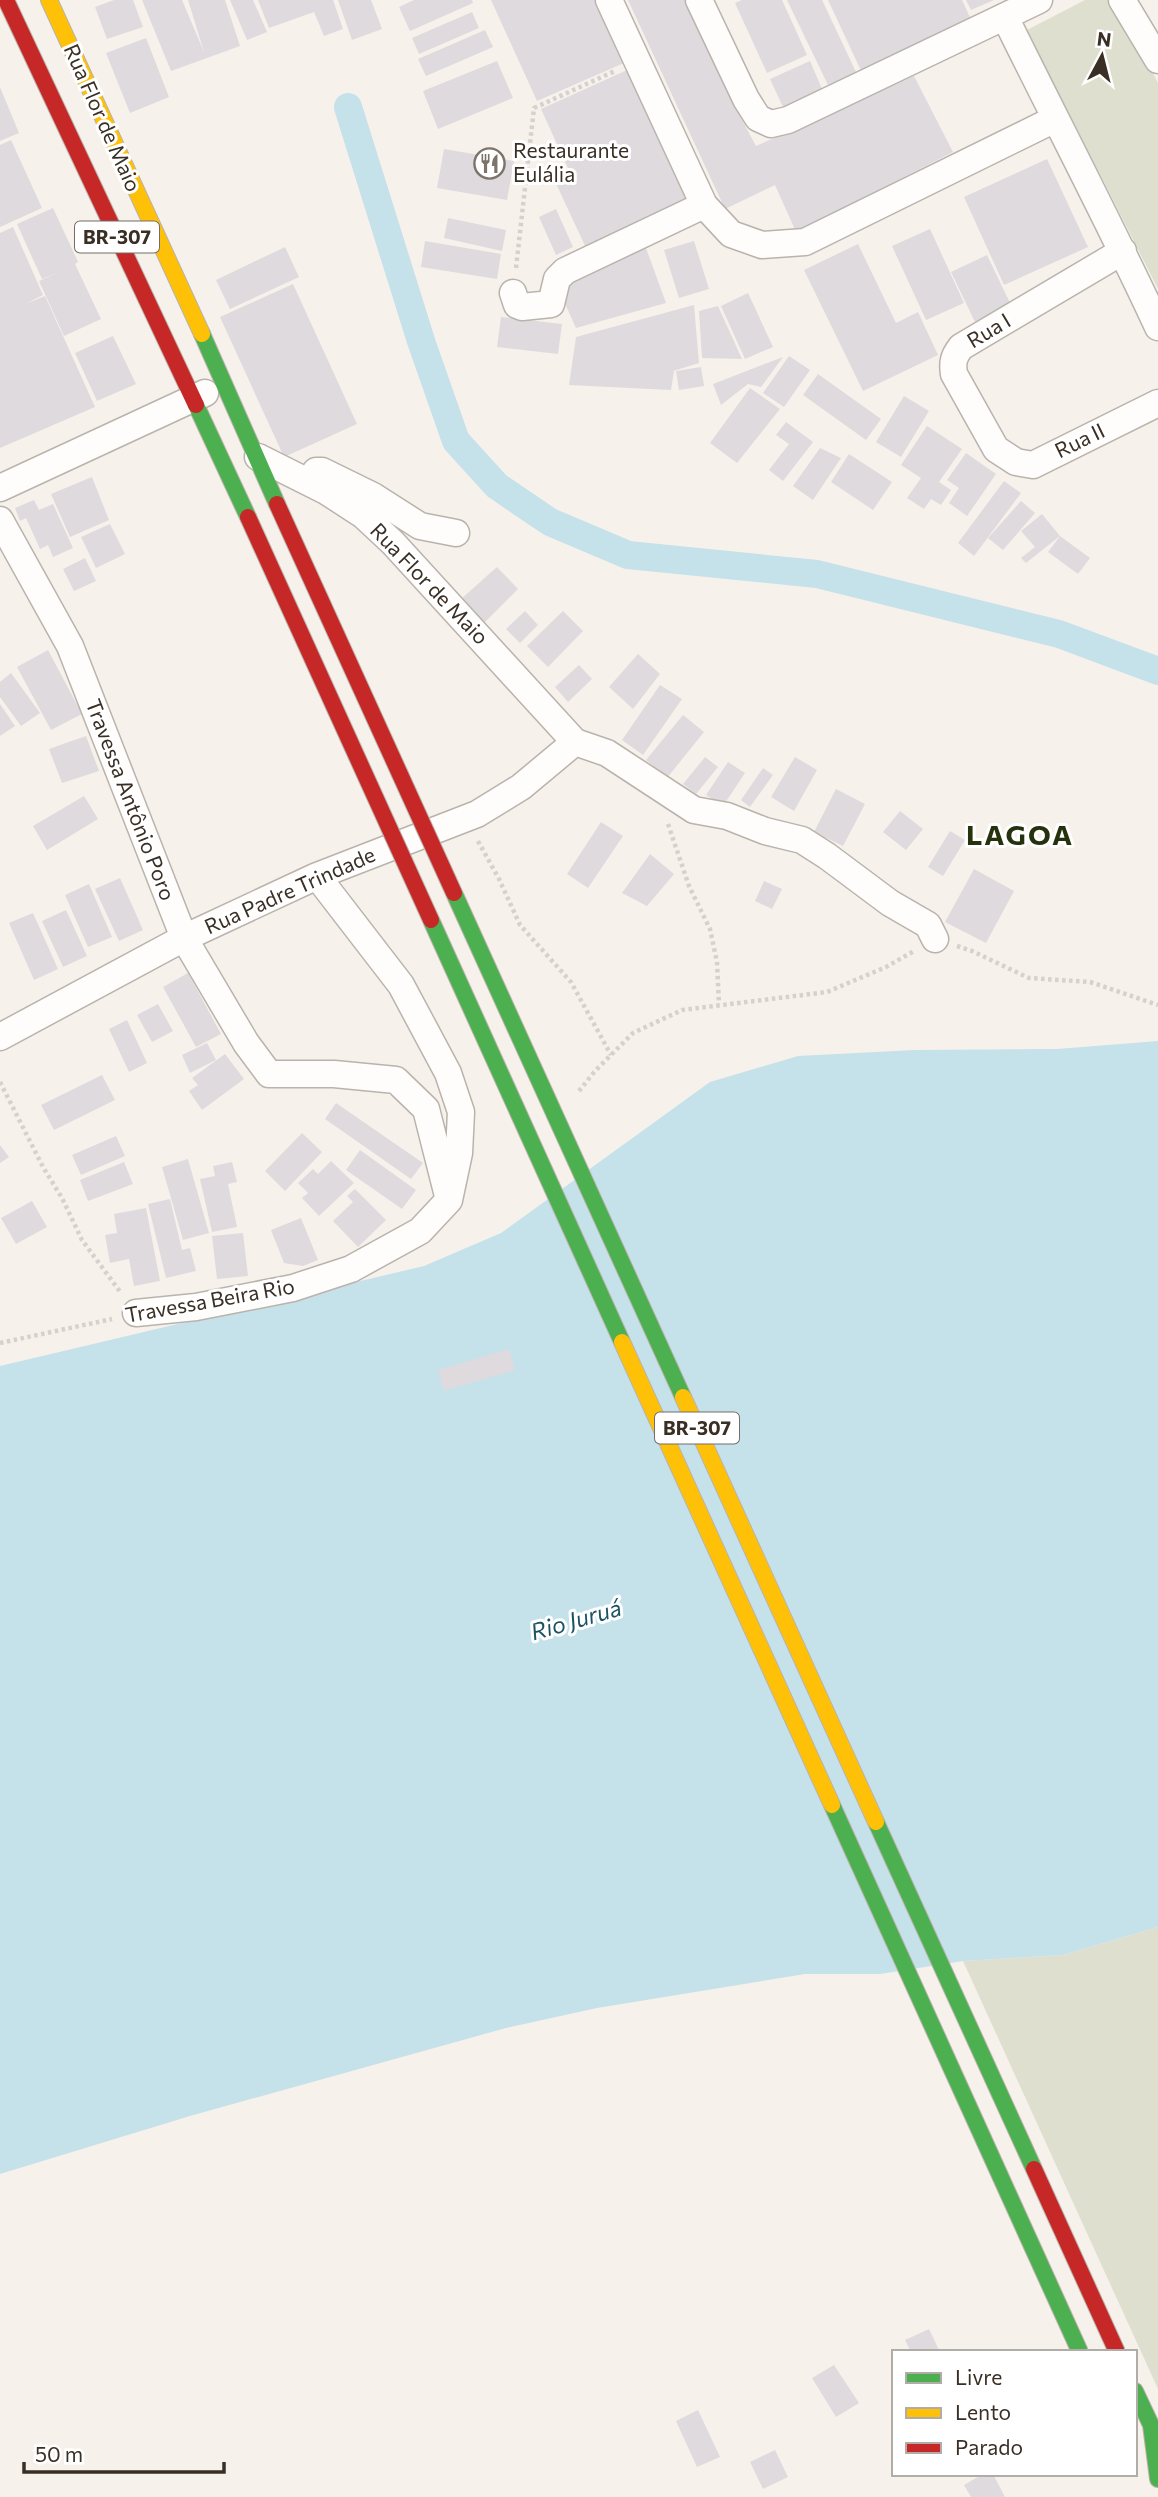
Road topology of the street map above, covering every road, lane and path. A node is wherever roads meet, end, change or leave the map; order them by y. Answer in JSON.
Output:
{"nodes":[{"id":1,"x":6,"y":0,"type":"edge"},
{"id":2,"x":49,"y":0,"type":"edge"},
{"id":3,"x":609,"y":0,"type":"edge"},
{"id":4,"x":699,"y":0,"type":"edge"},
{"id":5,"x":1040,"y":0,"type":"edge"},
{"id":6,"x":1122,"y":0,"type":"edge"},
{"id":7,"x":1005,"y":17,"type":"junction"},
{"id":8,"x":638,"y":60,"type":"junction"},
{"id":9,"x":1158,"y":60,"type":"edge"},
{"id":10,"x":1055,"y":119,"type":"junction"},
{"id":11,"x":704,"y":205,"type":"junction"},
{"id":12,"x":1123,"y":251,"type":"junction"},
{"id":13,"x":513,"y":293,"type":"joint"},
{"id":14,"x":1158,"y":327,"type":"edge"},
{"id":15,"x":223,"y":385,"type":"junction"},
{"id":16,"x":193,"y":398,"type":"junction"},
{"id":17,"x":1158,"y":403,"type":"edge"},
{"id":18,"x":1002,"y":454,"type":"joint"},
{"id":19,"x":258,"y":457,"type":"junction"},
{"id":20,"x":290,"y":473,"type":"junction"},
{"id":21,"x":0,"y":488,"type":"edge"},
{"id":22,"x":0,"y":520,"type":"edge"},
{"id":23,"x":456,"y":533,"type":"dead end"},
{"id":24,"x":575,"y":742,"type":"junction"},
{"id":25,"x":656,"y":786,"type":"junction"},
{"id":26,"x":466,"y":819,"type":"junction"},
{"id":27,"x":317,"y":876,"type":"junction"},
{"id":28,"x":184,"y":938,"type":"junction"},
{"id":29,"x":935,"y":939,"type":"junction"},
{"id":30,"x":719,"y":1004,"type":"junction"},
{"id":31,"x":1158,"y":1005,"type":"edge"},
{"id":32,"x":0,"y":1037,"type":"edge"},
{"id":33,"x":611,"y":1055,"type":"junction"},
{"id":34,"x":0,"y":1082,"type":"edge"},
{"id":35,"x":572,"y":1100,"type":"dead end"},
{"id":36,"x":449,"y":1200,"type":"junction"},
{"id":37,"x":136,"y":1314,"type":"junction"},
{"id":38,"x":0,"y":1343,"type":"edge"},
{"id":39,"x":1079,"y":2350,"type":"edge"},
{"id":40,"x":1116,"y":2350,"type":"edge"},
{"id":41,"x":1137,"y":2396,"type":"edge"},
{"id":42,"x":1143,"y":2469,"type":"dead end"},
{"id":43,"x":1158,"y":2479,"type":"edge"},
{"id":44,"x":1158,"y":2490,"type":"edge"}],
"edges":[{"from":1,"to":16,"type":"main road","name":"Rua Flor de Maio","number":"BR-307"},
{"from":2,"to":15,"type":"main road","name":"Rua Flor de Maio","number":"BR-307"},
{"from":3,"to":8,"type":"street"},
{"from":4,"to":7,"type":"street"},
{"from":5,"to":7,"type":"street"},
{"from":6,"to":9,"type":"street"},
{"from":7,"to":10,"type":"street"},
{"from":8,"to":11,"type":"street"},
{"from":8,"to":13,"type":"path"},
{"from":10,"to":11,"type":"street"},
{"from":10,"to":12,"type":"street"},
{"from":11,"to":13,"type":"street"},
{"from":12,"to":14,"type":"street"},
{"from":12,"to":18,"type":"street","name":"Rua I"},
{"from":15,"to":16,"type":"street"},
{"from":15,"to":19,"type":"main road","name":"Rua Flor de Maio","number":"BR-307"},
{"from":16,"to":21,"type":"street"},
{"from":16,"to":39,"type":"main road","name":"Rua Flor de Maio","number":"BR-307","bridge":true},
{"from":17,"to":18,"type":"street","name":"Rua II"},
{"from":19,"to":20,"type":"street","name":"Rua Flor de Maio"},
{"from":19,"to":40,"type":"main road","number":"BR-307","bridge":true},
{"from":20,"to":23,"type":"street"},
{"from":20,"to":24,"type":"street","name":"Rua Flor de Maio"},
{"from":22,"to":28,"type":"street","name":"Travessa Antônio Poro"},
{"from":24,"to":25,"type":"street","name":"Rua Flor de Maio"},
{"from":24,"to":26,"type":"street","name":"Rua Padre Trindade"},
{"from":25,"to":29,"type":"street","name":"Rua Flor de Maio"},
{"from":25,"to":30,"type":"path"},
{"from":26,"to":27,"type":"street","name":"Rua Padre Trindade"},
{"from":26,"to":33,"type":"path"},
{"from":27,"to":28,"type":"street","name":"Rua Padre Trindade"},
{"from":27,"to":36,"type":"street"},
{"from":28,"to":32,"type":"street","name":"Rua Padre Trindade"},
{"from":28,"to":36,"type":"street","name":"Travessa Antônio Poro"},
{"from":29,"to":30,"type":"path"},
{"from":29,"to":31,"type":"path"},
{"from":30,"to":33,"type":"path"},
{"from":33,"to":35,"type":"path"},
{"from":34,"to":37,"type":"path"},
{"from":36,"to":37,"type":"street","name":"Travessa Beira Rio"},
{"from":37,"to":38,"type":"path","name":"Travessa Beira Rio"},
{"from":41,"to":43,"type":"main road"},
{"from":42,"to":44,"type":"main road"}]}
